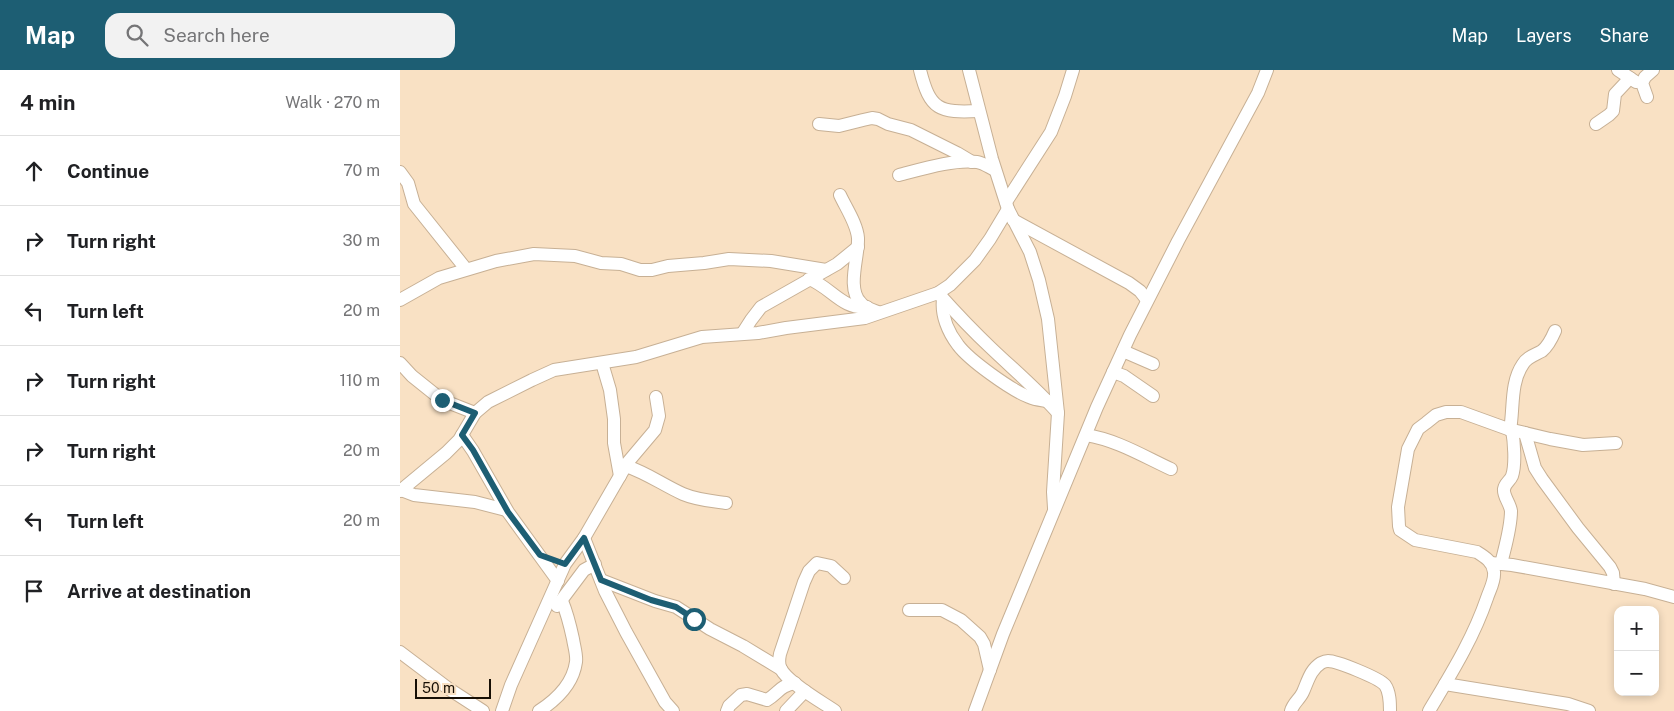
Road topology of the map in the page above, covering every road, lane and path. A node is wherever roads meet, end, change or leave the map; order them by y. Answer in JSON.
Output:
{"nodes":[{"id":1,"x":920,"y":70,"type":"edge"},
{"id":2,"x":969,"y":70,"type":"edge"},
{"id":3,"x":1073,"y":70,"type":"edge"},
{"id":4,"x":1268,"y":70,"type":"edge"},
{"id":5,"x":1618,"y":70,"type":"edge"},
{"id":6,"x":1653,"y":70,"type":"edge"},
{"id":7,"x":1630,"y":78,"type":"junction"},
{"id":8,"x":1642,"y":85,"type":"junction"},
{"id":9,"x":1647,"y":97,"type":"dead end"},
{"id":10,"x":979,"y":110,"type":"junction"},
{"id":11,"x":819,"y":124,"type":"dead end"},
{"id":12,"x":1596,"y":124,"type":"dead end"},
{"id":13,"x":972,"y":162,"type":"junction"},
{"id":14,"x":995,"y":170,"type":"junction"},
{"id":15,"x":400,"y":172,"type":"edge"},
{"id":16,"x":899,"y":175,"type":"dead end"},
{"id":17,"x":840,"y":194,"type":"dead end"},
{"id":18,"x":1009,"y":210,"type":"junction"},
{"id":19,"x":858,"y":247,"type":"junction"},
{"id":20,"x":466,"y":269,"type":"junction"},
{"id":21,"x":826,"y":270,"type":"junction"},
{"id":22,"x":809,"y":279,"type":"junction"},
{"id":23,"x":940,"y":296,"type":"junction"},
{"id":24,"x":400,"y":300,"type":"edge"},
{"id":25,"x":1147,"y":300,"type":"junction"},
{"id":26,"x":872,"y":310,"type":"junction"},
{"id":27,"x":1555,"y":331,"type":"dead end"},
{"id":28,"x":742,"y":334,"type":"junction"},
{"id":29,"x":1123,"y":351,"type":"junction"},
{"id":30,"x":400,"y":363,"type":"edge"},
{"id":31,"x":602,"y":363,"type":"junction"},
{"id":32,"x":1152,"y":364,"type":"dead end"},
{"id":33,"x":1113,"y":372,"type":"junction"},
{"id":34,"x":1153,"y":396,"type":"dead end"},
{"id":35,"x":656,"y":397,"type":"dead end"},
{"id":36,"x":1048,"y":401,"type":"junction"},
{"id":37,"x":475,"y":413,"type":"junction"},
{"id":38,"x":1058,"y":413,"type":"junction"},
{"id":39,"x":1511,"y":430,"type":"junction"},
{"id":40,"x":1525,"y":433,"type":"junction"},
{"id":41,"x":462,"y":435,"type":"junction"},
{"id":42,"x":1086,"y":435,"type":"junction"},
{"id":43,"x":1616,"y":443,"type":"dead end"},
{"id":44,"x":1171,"y":470,"type":"dead end"},
{"id":45,"x":623,"y":471,"type":"junction"},
{"id":46,"x":400,"y":490,"type":"edge"},
{"id":47,"x":726,"y":503,"type":"dead end"},
{"id":48,"x":506,"y":510,"type":"junction"},
{"id":49,"x":1054,"y":512,"type":"junction"},
{"id":50,"x":584,"y":538,"type":"junction"},
{"id":51,"x":540,"y":555,"type":"junction"},
{"id":52,"x":1496,"y":563,"type":"junction"},
{"id":53,"x":565,"y":564,"type":"junction"},
{"id":54,"x":594,"y":564,"type":"junction"},
{"id":55,"x":844,"y":578,"type":"dead end"},
{"id":56,"x":601,"y":580,"type":"junction"},
{"id":57,"x":558,"y":581,"type":"junction"},
{"id":58,"x":1614,"y":584,"type":"junction"},
{"id":59,"x":1674,"y":597,"type":"edge"},
{"id":60,"x":562,"y":601,"type":"junction"},
{"id":61,"x":909,"y":610,"type":"dead end"},
{"id":62,"x":542,"y":620,"type":"junction"},
{"id":63,"x":400,"y":652,"type":"edge"},
{"id":64,"x":781,"y":669,"type":"junction"},
{"id":65,"x":990,"y":671,"type":"junction"},
{"id":66,"x":1445,"y":684,"type":"junction"},
{"id":67,"x":800,"y":687,"type":"junction"},
{"id":68,"x":1533,"y":698,"type":"junction"},
{"id":69,"x":483,"y":711,"type":"edge"},
{"id":70,"x":502,"y":711,"type":"edge"},
{"id":71,"x":539,"y":711,"type":"edge"},
{"id":72,"x":673,"y":711,"type":"edge"},
{"id":73,"x":727,"y":711,"type":"edge"},
{"id":74,"x":786,"y":711,"type":"edge"},
{"id":75,"x":836,"y":711,"type":"edge"},
{"id":76,"x":975,"y":711,"type":"edge"},
{"id":77,"x":1291,"y":711,"type":"edge"},
{"id":78,"x":1390,"y":711,"type":"edge"},
{"id":79,"x":1429,"y":711,"type":"edge"},
{"id":80,"x":1540,"y":711,"type":"edge"},
{"id":81,"x":1589,"y":711,"type":"edge"}],
"edges":[{"from":1,"to":10,"type":"street"},
{"from":2,"to":10,"type":"street"},
{"from":3,"to":18,"type":"street"},
{"from":4,"to":25,"type":"street"},
{"from":5,"to":7,"type":"street"},
{"from":6,"to":8,"type":"street"},
{"from":7,"to":8,"type":"street"},
{"from":7,"to":12,"type":"street"},
{"from":8,"to":9,"type":"street"},
{"from":10,"to":14,"type":"street"},
{"from":11,"to":13,"type":"street"},
{"from":13,"to":14,"type":"street"},
{"from":13,"to":16,"type":"street"},
{"from":14,"to":18,"type":"street"},
{"from":15,"to":20,"type":"street"},
{"from":17,"to":19,"type":"street"},
{"from":18,"to":23,"type":"street"},
{"from":18,"to":25,"type":"street"},
{"from":18,"to":38,"type":"street"},
{"from":19,"to":21,"type":"street"},
{"from":19,"to":26,"type":"street"},
{"from":20,"to":21,"type":"street"},
{"from":20,"to":24,"type":"street"},
{"from":21,"to":22,"type":"street"},
{"from":22,"to":26,"type":"street"},
{"from":22,"to":28,"type":"street"},
{"from":23,"to":26,"type":"street"},
{"from":23,"to":36,"type":"street"},
{"from":23,"to":36,"type":"street"},
{"from":25,"to":29,"type":"street"},
{"from":26,"to":28,"type":"street"},
{"from":27,"to":39,"type":"street"},
{"from":28,"to":31,"type":"street"},
{"from":29,"to":32,"type":"street"},
{"from":29,"to":33,"type":"street"},
{"from":30,"to":37,"type":"street"},
{"from":31,"to":37,"type":"street"},
{"from":31,"to":45,"type":"street"},
{"from":33,"to":34,"type":"street"},
{"from":33,"to":42,"type":"street"},
{"from":35,"to":45,"type":"street"},
{"from":36,"to":38,"type":"street"},
{"from":37,"to":41,"type":"street"},
{"from":38,"to":49,"type":"street"},
{"from":39,"to":40,"type":"street"},
{"from":39,"to":52,"type":"street"},
{"from":39,"to":52,"type":"street"},
{"from":40,"to":43,"type":"street"},
{"from":40,"to":58,"type":"street"},
{"from":41,"to":46,"type":"street"},
{"from":41,"to":48,"type":"street"},
{"from":42,"to":44,"type":"street"},
{"from":42,"to":49,"type":"street"},
{"from":45,"to":47,"type":"street"},
{"from":45,"to":50,"type":"street"},
{"from":46,"to":48,"type":"street"},
{"from":48,"to":51,"type":"street"},
{"from":49,"to":65,"type":"street"},
{"from":50,"to":53,"type":"street"},
{"from":50,"to":54,"type":"street"},
{"from":51,"to":53,"type":"street"},
{"from":51,"to":57,"type":"street"},
{"from":52,"to":58,"type":"street"},
{"from":52,"to":66,"type":"street"},
{"from":53,"to":57,"type":"street"},
{"from":54,"to":56,"type":"street"},
{"from":54,"to":60,"type":"street"},
{"from":55,"to":64,"type":"street"},
{"from":56,"to":64,"type":"street"},
{"from":56,"to":72,"type":"street"},
{"from":57,"to":62,"type":"street"},
{"from":58,"to":59,"type":"street"},
{"from":60,"to":62,"type":"street"},
{"from":60,"to":71,"type":"street"},
{"from":61,"to":65,"type":"street"},
{"from":62,"to":70,"type":"street"},
{"from":63,"to":69,"type":"street"},
{"from":64,"to":67,"type":"street"},
{"from":65,"to":76,"type":"street"},
{"from":66,"to":68,"type":"street"},
{"from":66,"to":79,"type":"street"},
{"from":67,"to":73,"type":"street"},
{"from":67,"to":74,"type":"street"},
{"from":67,"to":75,"type":"street"},
{"from":68,"to":80,"type":"street"},
{"from":68,"to":81,"type":"street"},
{"from":77,"to":78,"type":"street"}]}
